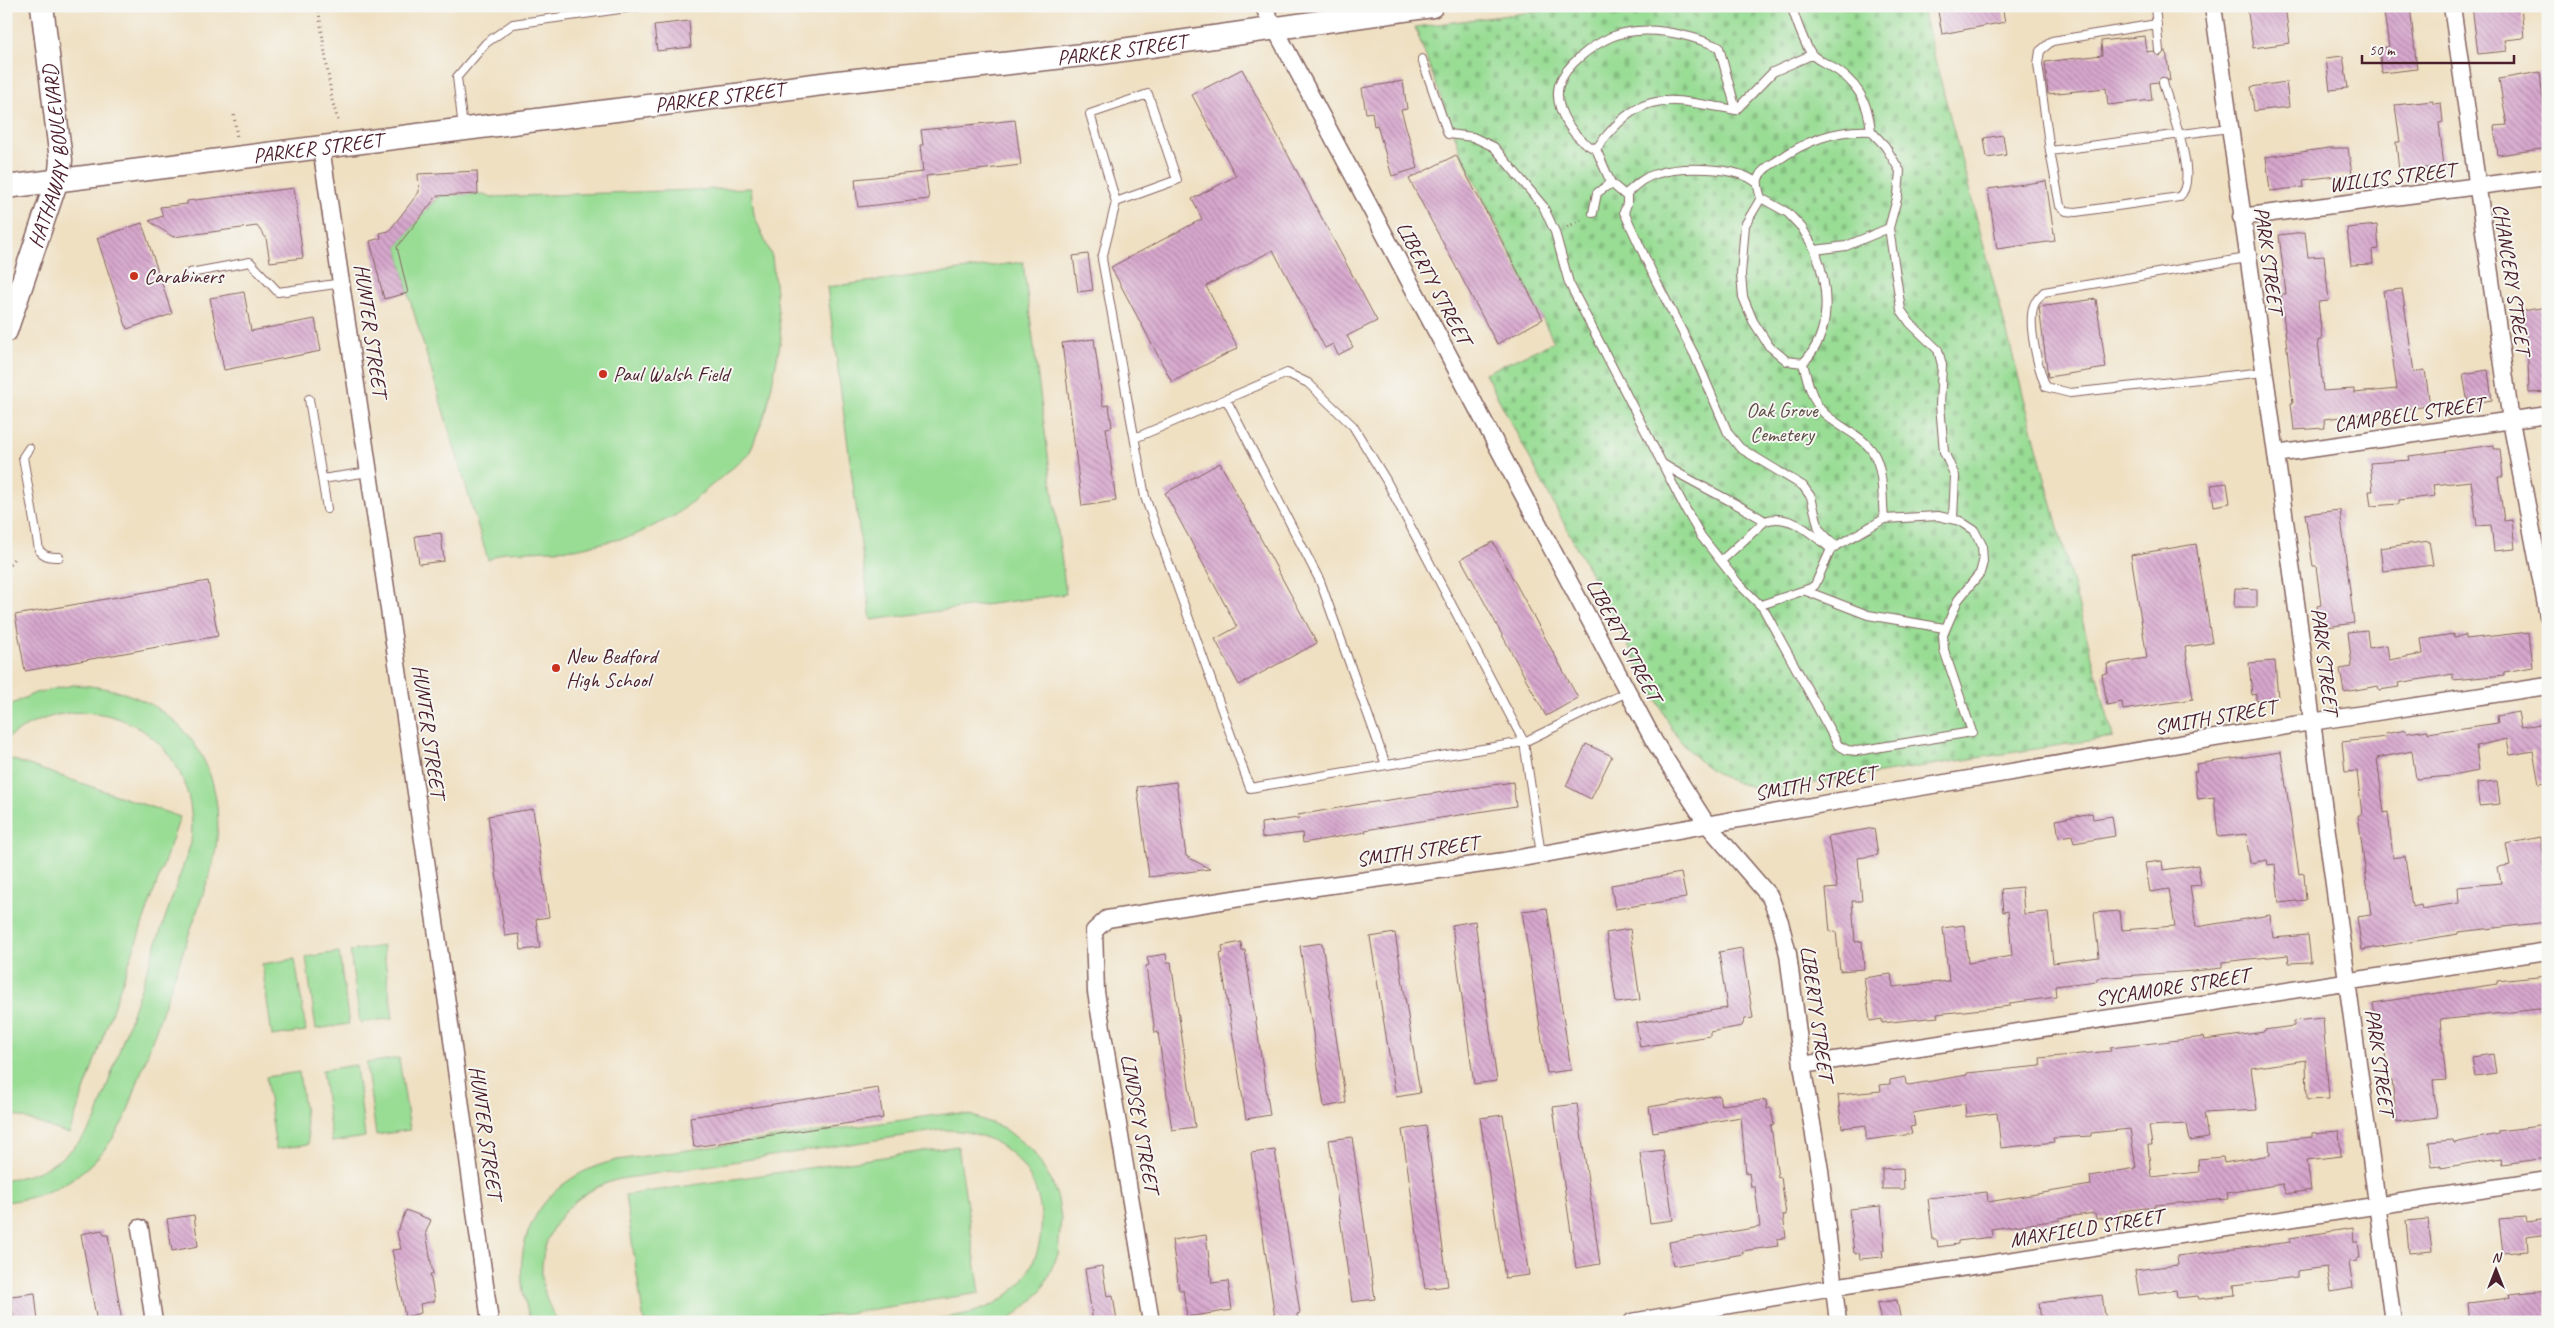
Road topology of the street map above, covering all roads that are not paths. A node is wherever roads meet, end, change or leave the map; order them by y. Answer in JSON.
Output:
{"nodes":[{"id":1,"x":42,"y":6,"type":"edge"},
{"id":2,"x":641,"y":6,"type":"edge"},
{"id":3,"x":1264,"y":6,"type":"edge"},
{"id":4,"x":1432,"y":6,"type":"edge"},
{"id":5,"x":1791,"y":6,"type":"edge"},
{"id":6,"x":2155,"y":6,"type":"edge"},
{"id":7,"x":2213,"y":6,"type":"edge"},
{"id":8,"x":2452,"y":6,"type":"edge"},
{"id":9,"x":2157,"y":24,"type":"junction"},
{"id":10,"x":1275,"y":28,"type":"junction"},
{"id":11,"x":2160,"y":50,"type":"dead end"},
{"id":12,"x":1811,"y":55,"type":"junction"},
{"id":13,"x":1422,"y":59,"type":"dead end"},
{"id":14,"x":2162,"y":82,"type":"dead end"},
{"id":15,"x":1736,"y":110,"type":"junction"},
{"id":16,"x":2229,"y":128,"type":"junction"},
{"id":17,"x":463,"y":129,"type":"junction"},
{"id":18,"x":1871,"y":132,"type":"junction"},
{"id":19,"x":2180,"y":134,"type":"junction"},
{"id":20,"x":321,"y":148,"type":"junction"},
{"id":21,"x":1596,"y":150,"type":"junction"},
{"id":22,"x":2050,"y":150,"type":"junction"},
{"id":23,"x":2548,"y":177,"type":"edge"},
{"id":24,"x":58,"y":180,"type":"junction"},
{"id":25,"x":1611,"y":183,"type":"junction"},
{"id":26,"x":1758,"y":183,"type":"junction"},
{"id":27,"x":6,"y":187,"type":"edge"},
{"id":28,"x":2476,"y":188,"type":"junction"},
{"id":29,"x":1625,"y":195,"type":"junction"},
{"id":30,"x":1761,"y":198,"type":"junction"},
{"id":31,"x":1116,"y":202,"type":"junction"},
{"id":32,"x":1593,"y":213,"type":"dead end"},
{"id":33,"x":2241,"y":217,"type":"junction"},
{"id":34,"x":1888,"y":228,"type":"junction"},
{"id":35,"x":1815,"y":250,"type":"junction"},
{"id":36,"x":2247,"y":258,"type":"junction"},
{"id":37,"x":190,"y":273,"type":"dead end"},
{"id":38,"x":342,"y":283,"type":"junction"},
{"id":39,"x":6,"y":330,"type":"edge"},
{"id":40,"x":1803,"y":363,"type":"junction"},
{"id":41,"x":2264,"y":372,"type":"junction"},
{"id":42,"x":309,"y":399,"type":"dead end"},
{"id":43,"x":1226,"y":399,"type":"junction"},
{"id":44,"x":2548,"y":415,"type":"edge"},
{"id":45,"x":2512,"y":421,"type":"junction"},
{"id":46,"x":1135,"y":438,"type":"junction"},
{"id":47,"x":29,"y":448,"type":"dead end"},
{"id":48,"x":2276,"y":454,"type":"junction"},
{"id":49,"x":1662,"y":463,"type":"junction"},
{"id":50,"x":369,"y":472,"type":"junction"},
{"id":51,"x":322,"y":479,"type":"junction"},
{"id":52,"x":328,"y":509,"type":"dead end"},
{"id":53,"x":1953,"y":518,"type":"junction"},
{"id":54,"x":1884,"y":519,"type":"junction"},
{"id":55,"x":1765,"y":521,"type":"junction"},
{"id":56,"x":1833,"y":548,"type":"junction"},
{"id":57,"x":59,"y":556,"type":"dead end"},
{"id":58,"x":1721,"y":561,"type":"junction"},
{"id":59,"x":1806,"y":590,"type":"junction"},
{"id":60,"x":1761,"y":606,"type":"junction"},
{"id":61,"x":2548,"y":616,"type":"edge"},
{"id":62,"x":1944,"y":628,"type":"junction"},
{"id":63,"x":2548,"y":686,"type":"edge"},
{"id":64,"x":1627,"y":692,"type":"junction"},
{"id":65,"x":2311,"y":722,"type":"junction"},
{"id":66,"x":1524,"y":742,"type":"junction"},
{"id":67,"x":1386,"y":765,"type":"junction"},
{"id":68,"x":1706,"y":823,"type":"junction"},
{"id":69,"x":1541,"y":854,"type":"junction"},
{"id":70,"x":1094,"y":931,"type":"joint"},
{"id":71,"x":2548,"y":951,"type":"edge"},
{"id":72,"x":2348,"y":982,"type":"junction"},
{"id":73,"x":1802,"y":1064,"type":"junction"},
{"id":74,"x":2548,"y":1180,"type":"edge"},
{"id":75,"x":2379,"y":1204,"type":"junction"},
{"id":76,"x":140,"y":1228,"type":"dead end"},
{"id":77,"x":1833,"y":1287,"type":"junction"},
{"id":78,"x":154,"y":1322,"type":"edge"},
{"id":79,"x":490,"y":1322,"type":"edge"},
{"id":80,"x":1151,"y":1322,"type":"edge"},
{"id":81,"x":1632,"y":1322,"type":"edge"},
{"id":82,"x":1838,"y":1322,"type":"edge"},
{"id":83,"x":2393,"y":1322,"type":"edge"}],
"edges":[{"from":1,"to":24,"type":"main road","name":"HATHAWAY BOULEVARD"},
{"from":2,"to":17,"type":"lane"},
{"from":3,"to":10,"type":"street","name":"LIBERTY STREET"},
{"from":4,"to":10,"type":"main road","name":"PARKER STREET"},
{"from":5,"to":12,"type":"lane"},
{"from":6,"to":9,"type":"lane"},
{"from":7,"to":16,"type":"street","name":"PARK STREET"},
{"from":8,"to":28,"type":"street","name":"CHANCERY STREET"},
{"from":9,"to":11,"type":"lane"},
{"from":9,"to":22,"type":"lane"},
{"from":10,"to":17,"type":"main road","name":"PARKER STREET"},
{"from":10,"to":64,"type":"street","name":"LIBERTY STREET"},
{"from":12,"to":15,"type":"lane"},
{"from":12,"to":18,"type":"lane"},
{"from":13,"to":49,"type":"lane"},
{"from":14,"to":19,"type":"lane"},
{"from":15,"to":21,"type":"lane"},
{"from":15,"to":21,"type":"lane"},
{"from":16,"to":19,"type":"lane"},
{"from":16,"to":33,"type":"street","name":"PARK STREET"},
{"from":17,"to":20,"type":"main road","name":"PARKER STREET"},
{"from":18,"to":26,"type":"lane"},
{"from":18,"to":34,"type":"lane"},
{"from":19,"to":22,"type":"lane"},
{"from":19,"to":22,"type":"lane"},
{"from":20,"to":24,"type":"main road","name":"PARKER STREET"},
{"from":20,"to":38,"type":"street","name":"HUNTER STREET"},
{"from":21,"to":25,"type":"lane"},
{"from":23,"to":28,"type":"street","name":"WILLIS STREET"},
{"from":24,"to":27,"type":"main road","name":"PARKER STREET"},
{"from":24,"to":39,"type":"main road","name":"HATHAWAY BOULEVARD"},
{"from":25,"to":29,"type":"lane"},
{"from":25,"to":32,"type":"lane"},
{"from":26,"to":29,"type":"lane"},
{"from":26,"to":30,"type":"lane"},
{"from":28,"to":33,"type":"street","name":"WILLIS STREET"},
{"from":28,"to":45,"type":"street","name":"CHANCERY STREET"},
{"from":29,"to":56,"type":"lane"},
{"from":30,"to":35,"type":"lane"},
{"from":30,"to":40,"type":"lane"},
{"from":31,"to":31,"type":"lane"},
{"from":31,"to":46,"type":"lane"},
{"from":33,"to":36,"type":"street","name":"PARK STREET"},
{"from":34,"to":35,"type":"lane"},
{"from":34,"to":53,"type":"lane"},
{"from":35,"to":40,"type":"lane"},
{"from":36,"to":41,"type":"street","name":"PARK STREET"},
{"from":36,"to":41,"type":"lane"},
{"from":37,"to":38,"type":"lane"},
{"from":38,"to":50,"type":"street","name":"HUNTER STREET"},
{"from":40,"to":54,"type":"lane"},
{"from":41,"to":48,"type":"street","name":"PARK STREET"},
{"from":42,"to":51,"type":"lane"},
{"from":43,"to":46,"type":"lane"},
{"from":43,"to":66,"type":"lane"},
{"from":43,"to":67,"type":"lane"},
{"from":44,"to":45,"type":"street","name":"CAMPBELL STREET"},
{"from":45,"to":48,"type":"street","name":"CAMPBELL STREET"},
{"from":45,"to":61,"type":"street","name":"CHANCERY STREET"},
{"from":46,"to":67,"type":"lane"},
{"from":47,"to":57,"type":"lane"},
{"from":48,"to":65,"type":"street","name":"PARK STREET"},
{"from":49,"to":55,"type":"lane"},
{"from":49,"to":58,"type":"lane"},
{"from":50,"to":51,"type":"lane"},
{"from":50,"to":79,"type":"street","name":"HUNTER STREET"},
{"from":51,"to":52,"type":"lane"},
{"from":53,"to":54,"type":"lane"},
{"from":53,"to":62,"type":"lane"},
{"from":54,"to":56,"type":"lane"},
{"from":55,"to":56,"type":"lane"},
{"from":55,"to":58,"type":"lane"},
{"from":56,"to":59,"type":"lane"},
{"from":58,"to":60,"type":"lane"},
{"from":59,"to":60,"type":"lane"},
{"from":59,"to":62,"type":"lane"},
{"from":60,"to":62,"type":"lane"},
{"from":63,"to":65,"type":"street","name":"SMITH STREET"},
{"from":64,"to":66,"type":"lane"},
{"from":64,"to":68,"type":"street","name":"LIBERTY STREET"},
{"from":65,"to":68,"type":"street","name":"SMITH STREET"},
{"from":65,"to":72,"type":"street","name":"PARK STREET"},
{"from":66,"to":67,"type":"lane"},
{"from":66,"to":69,"type":"lane"},
{"from":68,"to":69,"type":"street","name":"SMITH STREET"},
{"from":68,"to":73,"type":"street","name":"LIBERTY STREET"},
{"from":69,"to":70,"type":"street","name":"SMITH STREET"},
{"from":70,"to":80,"type":"street","name":"LINDSEY STREET"},
{"from":71,"to":72,"type":"street","name":"SYCAMORE STREET"},
{"from":72,"to":73,"type":"street","name":"SYCAMORE STREET"},
{"from":72,"to":75,"type":"street","name":"PARK STREET"},
{"from":73,"to":77,"type":"street","name":"LIBERTY STREET"},
{"from":74,"to":75,"type":"street","name":"MAXFIELD STREET"},
{"from":75,"to":77,"type":"street","name":"MAXFIELD STREET"},
{"from":75,"to":83,"type":"street","name":"PARK STREET"},
{"from":76,"to":78,"type":"street"},
{"from":77,"to":81,"type":"street","name":"MAXFIELD STREET"},
{"from":77,"to":82,"type":"street","name":"LIBERTY STREET"}]}
